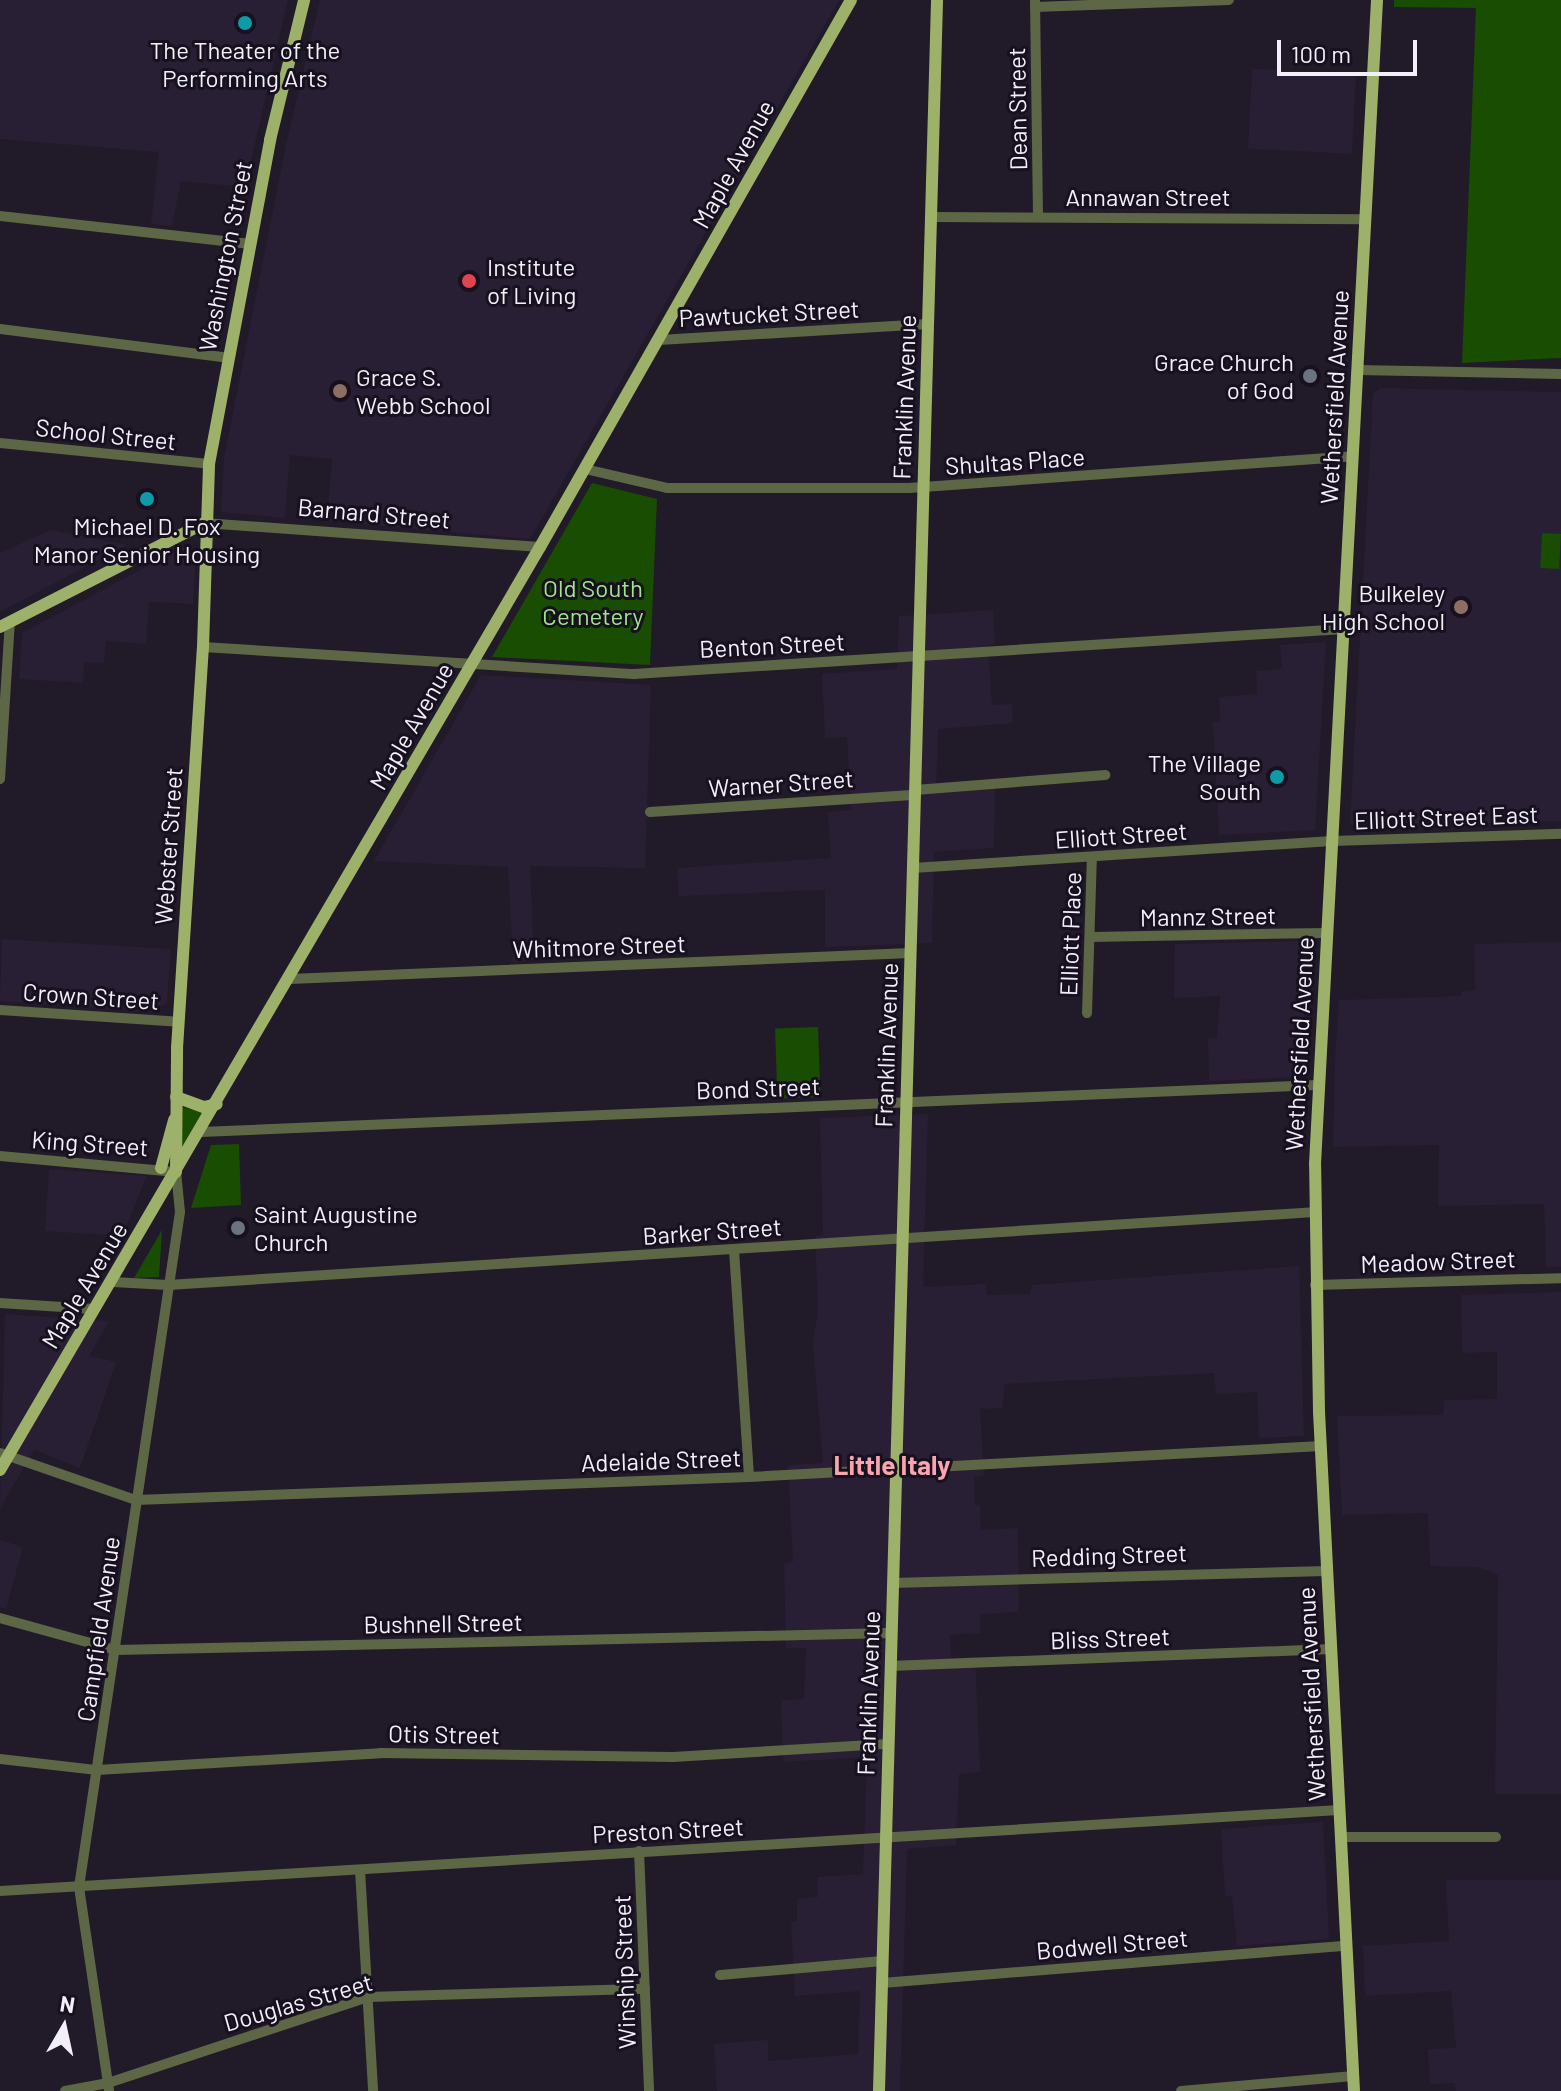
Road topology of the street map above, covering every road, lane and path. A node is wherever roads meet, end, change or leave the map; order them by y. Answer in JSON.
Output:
{"nodes":[{"id":1,"x":304,"y":0,"type":"edge"},
{"id":2,"x":851,"y":0,"type":"edge"},
{"id":3,"x":937,"y":0,"type":"edge"},
{"id":4,"x":1229,"y":0,"type":"edge"},
{"id":5,"x":1377,"y":0,"type":"edge"},
{"id":6,"x":1035,"y":4,"type":"edge"},
{"id":7,"x":0,"y":216,"type":"edge"},
{"id":8,"x":931,"y":217,"type":"junction"},
{"id":9,"x":1038,"y":217,"type":"junction"},
{"id":10,"x":1366,"y":219,"type":"junction"},
{"id":11,"x":250,"y":244,"type":"junction"},
{"id":12,"x":928,"y":324,"type":"junction"},
{"id":13,"x":0,"y":329,"type":"edge"},
{"id":14,"x":659,"y":340,"type":"junction"},
{"id":15,"x":228,"y":358,"type":"junction"},
{"id":16,"x":1358,"y":370,"type":"junction"},
{"id":17,"x":1561,"y":374,"type":"edge"},
{"id":18,"x":0,"y":443,"type":"edge"},
{"id":19,"x":1353,"y":456,"type":"junction"},
{"id":20,"x":209,"y":464,"type":"junction"},
{"id":21,"x":585,"y":469,"type":"junction"},
{"id":22,"x":923,"y":487,"type":"junction"},
{"id":23,"x":204,"y":523,"type":"junction"},
{"id":24,"x":540,"y":547,"type":"junction"},
{"id":25,"x":5,"y":625,"type":"edge"},
{"id":26,"x":1344,"y":629,"type":"junction"},
{"id":27,"x":203,"y":647,"type":"junction"},
{"id":28,"x":919,"y":656,"type":"junction"},
{"id":29,"x":472,"y":664,"type":"junction"},
{"id":30,"x":1105,"y":775,"type":"dead end"},
{"id":31,"x":0,"y":779,"type":"edge"},
{"id":32,"x":915,"y":793,"type":"junction"},
{"id":33,"x":650,"y":812,"type":"dead end"},
{"id":34,"x":1561,"y":834,"type":"edge"},
{"id":35,"x":1332,"y":841,"type":"junction"},
{"id":36,"x":1092,"y":857,"type":"junction"},
{"id":37,"x":913,"y":868,"type":"junction"},
{"id":38,"x":1326,"y":933,"type":"junction"},
{"id":39,"x":1090,"y":937,"type":"junction"},
{"id":40,"x":910,"y":953,"type":"junction"},
{"id":41,"x":290,"y":979,"type":"junction"},
{"id":42,"x":0,"y":1010,"type":"edge"},
{"id":43,"x":1087,"y":1013,"type":"dead end"},
{"id":44,"x":179,"y":1022,"type":"junction"},
{"id":45,"x":1317,"y":1085,"type":"junction"},
{"id":46,"x":176,"y":1097,"type":"junction"},
{"id":47,"x":906,"y":1102,"type":"junction"},
{"id":48,"x":217,"y":1104,"type":"junction"},
{"id":49,"x":176,"y":1117,"type":"junction"},
{"id":50,"x":201,"y":1132,"type":"junction"},
{"id":51,"x":0,"y":1156,"type":"edge"},
{"id":52,"x":161,"y":1168,"type":"junction"},
{"id":53,"x":176,"y":1172,"type":"junction"},
{"id":54,"x":1314,"y":1212,"type":"junction"},
{"id":55,"x":902,"y":1239,"type":"junction"},
{"id":56,"x":734,"y":1250,"type":"junction"},
{"id":57,"x":1561,"y":1278,"type":"edge"},
{"id":58,"x":113,"y":1282,"type":"junction"},
{"id":59,"x":168,"y":1285,"type":"junction"},
{"id":60,"x":1315,"y":1285,"type":"junction"},
{"id":61,"x":0,"y":1303,"type":"edge"},
{"id":62,"x":94,"y":1309,"type":"junction"},
{"id":63,"x":1321,"y":1446,"type":"junction"},
{"id":64,"x":5,"y":1454,"type":"edge"},
{"id":65,"x":896,"y":1468,"type":"junction"},
{"id":66,"x":0,"y":1470,"type":"edge"},
{"id":67,"x":749,"y":1477,"type":"junction"},
{"id":68,"x":136,"y":1500,"type":"junction"},
{"id":69,"x":1327,"y":1571,"type":"junction"},
{"id":70,"x":893,"y":1583,"type":"junction"},
{"id":71,"x":0,"y":1618,"type":"edge"},
{"id":72,"x":891,"y":1633,"type":"junction"},
{"id":73,"x":1331,"y":1649,"type":"junction"},
{"id":74,"x":115,"y":1650,"type":"junction"},
{"id":75,"x":890,"y":1666,"type":"junction"},
{"id":76,"x":888,"y":1744,"type":"junction"},
{"id":77,"x":0,"y":1759,"type":"edge"},
{"id":78,"x":97,"y":1770,"type":"junction"},
{"id":79,"x":1339,"y":1810,"type":"junction"},
{"id":80,"x":1341,"y":1837,"type":"junction"},
{"id":81,"x":1496,"y":1837,"type":"dead end"},
{"id":82,"x":886,"y":1838,"type":"junction"},
{"id":83,"x":639,"y":1851,"type":"junction"},
{"id":84,"x":360,"y":1870,"type":"junction"},
{"id":85,"x":79,"y":1887,"type":"junction"},
{"id":86,"x":0,"y":1891,"type":"edge"},
{"id":87,"x":1346,"y":1946,"type":"junction"},
{"id":88,"x":882,"y":1961,"type":"junction"},
{"id":89,"x":720,"y":1975,"type":"dead end"},
{"id":90,"x":882,"y":1983,"type":"junction"},
{"id":91,"x":645,"y":1989,"type":"junction"},
{"id":92,"x":368,"y":1997,"type":"junction"},
{"id":93,"x":1353,"y":2076,"type":"junction"},
{"id":94,"x":109,"y":2087,"type":"edge"},
{"id":95,"x":65,"y":2091,"type":"edge"},
{"id":96,"x":373,"y":2091,"type":"edge"},
{"id":97,"x":649,"y":2091,"type":"edge"},
{"id":98,"x":879,"y":2091,"type":"edge"},
{"id":99,"x":1181,"y":2091,"type":"edge"},
{"id":100,"x":1354,"y":2091,"type":"edge"}],
"edges":[{"from":1,"to":11,"type":"main road","name":"Washington Street"},
{"from":2,"to":14,"type":"main road","name":"Maple Avenue"},
{"from":3,"to":8,"type":"main road","name":"Franklin Avenue"},
{"from":4,"to":6,"type":"street"},
{"from":5,"to":10,"type":"main road","name":"Wethersfield Avenue"},
{"from":6,"to":9,"type":"street","name":"Dean Street"},
{"from":7,"to":11,"type":"street"},
{"from":8,"to":9,"type":"street","name":"Annawan Street"},
{"from":8,"to":12,"type":"main road","name":"Franklin Avenue"},
{"from":9,"to":10,"type":"street","name":"Annawan Street"},
{"from":10,"to":16,"type":"main road","name":"Wethersfield Avenue"},
{"from":11,"to":15,"type":"main road","name":"Washington Street"},
{"from":12,"to":14,"type":"street","name":"Pawtucket Street"},
{"from":12,"to":22,"type":"main road","name":"Franklin Avenue"},
{"from":13,"to":15,"type":"street"},
{"from":14,"to":21,"type":"main road","name":"Maple Avenue"},
{"from":15,"to":20,"type":"main road","name":"Washington Street"},
{"from":16,"to":17,"type":"street"},
{"from":16,"to":19,"type":"main road","name":"Wethersfield Avenue"},
{"from":18,"to":20,"type":"street","name":"School Street"},
{"from":19,"to":22,"type":"street","name":"Shultas Place"},
{"from":19,"to":26,"type":"main road","name":"Wethersfield Avenue"},
{"from":20,"to":23,"type":"main road","name":"Washington Street"},
{"from":21,"to":22,"type":"street","name":"Shultas Place"},
{"from":21,"to":24,"type":"main road","name":"Maple Avenue"},
{"from":22,"to":28,"type":"main road","name":"Franklin Avenue"},
{"from":23,"to":24,"type":"street","name":"Barnard Street"},
{"from":23,"to":25,"type":"main road"},
{"from":23,"to":27,"type":"main road","name":"Webster Street"},
{"from":24,"to":29,"type":"main road","name":"Maple Avenue"},
{"from":25,"to":31,"type":"street"},
{"from":26,"to":28,"type":"street","name":"Benton Street"},
{"from":26,"to":35,"type":"main road","name":"Wethersfield Avenue"},
{"from":27,"to":29,"type":"street","name":"Benton Street"},
{"from":27,"to":44,"type":"main road","name":"Webster Street"},
{"from":28,"to":29,"type":"street","name":"Benton Street"},
{"from":28,"to":32,"type":"main road","name":"Franklin Avenue"},
{"from":29,"to":41,"type":"main road","name":"Maple Avenue"},
{"from":30,"to":32,"type":"street","name":"Warner Street"},
{"from":32,"to":33,"type":"street","name":"Warner Street"},
{"from":32,"to":37,"type":"main road","name":"Franklin Avenue"},
{"from":34,"to":35,"type":"street","name":"Elliott Street East"},
{"from":35,"to":36,"type":"street","name":"Elliott Street"},
{"from":35,"to":38,"type":"main road","name":"Wethersfield Avenue"},
{"from":36,"to":37,"type":"street","name":"Elliott Street"},
{"from":36,"to":39,"type":"street","name":"Elliott Place"},
{"from":37,"to":40,"type":"main road","name":"Franklin Avenue"},
{"from":38,"to":39,"type":"street","name":"Mannz Street"},
{"from":38,"to":45,"type":"main road","name":"Wethersfield Avenue"},
{"from":39,"to":43,"type":"street","name":"Elliott Place"},
{"from":40,"to":41,"type":"street","name":"Whitmore Street"},
{"from":40,"to":47,"type":"main road","name":"Franklin Avenue"},
{"from":41,"to":48,"type":"main road","name":"Maple Avenue"},
{"from":42,"to":44,"type":"street","name":"Crown Street"},
{"from":44,"to":46,"type":"main road","name":"Webster Street"},
{"from":45,"to":47,"type":"street","name":"Bond Street"},
{"from":45,"to":54,"type":"main road","name":"Wethersfield Avenue"},
{"from":46,"to":48,"type":"main road"},
{"from":46,"to":49,"type":"main road","name":"Webster Street"},
{"from":47,"to":50,"type":"street","name":"Bond Street"},
{"from":47,"to":55,"type":"main road","name":"Franklin Avenue"},
{"from":48,"to":50,"type":"main road","name":"Maple Avenue"},
{"from":49,"to":52,"type":"main road"},
{"from":49,"to":53,"type":"main road","name":"Webster Street"},
{"from":50,"to":53,"type":"main road","name":"Maple Avenue"},
{"from":51,"to":52,"type":"street","name":"King Street"},
{"from":52,"to":53,"type":"street","name":"King Street"},
{"from":53,"to":58,"type":"main road","name":"Maple Avenue"},
{"from":53,"to":59,"type":"street","name":"Campfield Avenue"},
{"from":54,"to":55,"type":"street","name":"Barker Street"},
{"from":54,"to":60,"type":"main road","name":"Wethersfield Avenue"},
{"from":55,"to":56,"type":"street","name":"Barker Street"},
{"from":55,"to":65,"type":"main road","name":"Franklin Avenue"},
{"from":56,"to":59,"type":"street","name":"Barker Street"},
{"from":56,"to":67,"type":"street"},
{"from":57,"to":60,"type":"street","name":"Meadow Street"},
{"from":58,"to":59,"type":"street","name":"Barker Street"},
{"from":58,"to":62,"type":"main road","name":"Maple Avenue"},
{"from":59,"to":68,"type":"street","name":"Campfield Avenue"},
{"from":60,"to":63,"type":"main road","name":"Wethersfield Avenue"},
{"from":61,"to":62,"type":"street"},
{"from":62,"to":64,"type":"main road","name":"Maple Avenue"},
{"from":63,"to":65,"type":"street","name":"Adelaide Street"},
{"from":63,"to":69,"type":"main road","name":"Wethersfield Avenue"},
{"from":64,"to":66,"type":"main road","name":"Maple Avenue"},
{"from":64,"to":68,"type":"street","name":"Adelaide Street"},
{"from":65,"to":67,"type":"street","name":"Adelaide Street"},
{"from":65,"to":70,"type":"main road","name":"Franklin Avenue"},
{"from":67,"to":68,"type":"street","name":"Adelaide Street"},
{"from":68,"to":74,"type":"street","name":"Campfield Avenue"},
{"from":69,"to":70,"type":"street","name":"Redding Street"},
{"from":69,"to":73,"type":"main road","name":"Wethersfield Avenue"},
{"from":70,"to":72,"type":"main road","name":"Franklin Avenue"},
{"from":71,"to":74,"type":"street","name":"Bushnell Street"},
{"from":72,"to":74,"type":"street","name":"Bushnell Street"},
{"from":72,"to":75,"type":"main road","name":"Franklin Avenue"},
{"from":73,"to":75,"type":"street","name":"Bliss Street"},
{"from":73,"to":79,"type":"main road","name":"Wethersfield Avenue"},
{"from":74,"to":78,"type":"street","name":"Campfield Avenue"},
{"from":75,"to":76,"type":"main road","name":"Franklin Avenue"},
{"from":76,"to":78,"type":"street","name":"Otis Street"},
{"from":76,"to":82,"type":"main road","name":"Franklin Avenue"},
{"from":77,"to":78,"type":"street","name":"Otis Street"},
{"from":78,"to":85,"type":"street","name":"Campfield Avenue"},
{"from":79,"to":80,"type":"main road","name":"Wethersfield Avenue"},
{"from":79,"to":82,"type":"street","name":"Preston Street"},
{"from":80,"to":81,"type":"street"},
{"from":80,"to":87,"type":"main road","name":"Wethersfield Avenue"},
{"from":82,"to":83,"type":"street","name":"Preston Street"},
{"from":82,"to":88,"type":"main road","name":"Franklin Avenue"},
{"from":83,"to":84,"type":"street","name":"Preston Street"},
{"from":83,"to":91,"type":"street","name":"Winship Street"},
{"from":84,"to":85,"type":"street","name":"Preston Street"},
{"from":84,"to":92,"type":"street"},
{"from":85,"to":86,"type":"street","name":"Preston Street"},
{"from":85,"to":94,"type":"street","name":"Campfield Avenue"},
{"from":87,"to":90,"type":"street","name":"Bodwell Street"},
{"from":87,"to":93,"type":"main road","name":"Wethersfield Avenue"},
{"from":88,"to":89,"type":"street"},
{"from":88,"to":90,"type":"main road","name":"Franklin Avenue"},
{"from":90,"to":98,"type":"main road","name":"Franklin Avenue"},
{"from":91,"to":92,"type":"street","name":"Douglas Street"},
{"from":91,"to":97,"type":"street","name":"Winship Street"},
{"from":92,"to":94,"type":"street","name":"Douglas Street"},
{"from":92,"to":96,"type":"street"},
{"from":93,"to":99,"type":"street"},
{"from":93,"to":100,"type":"main road","name":"Wethersfield Avenue"},
{"from":94,"to":95,"type":"street","name":"Douglas Street"}]}
